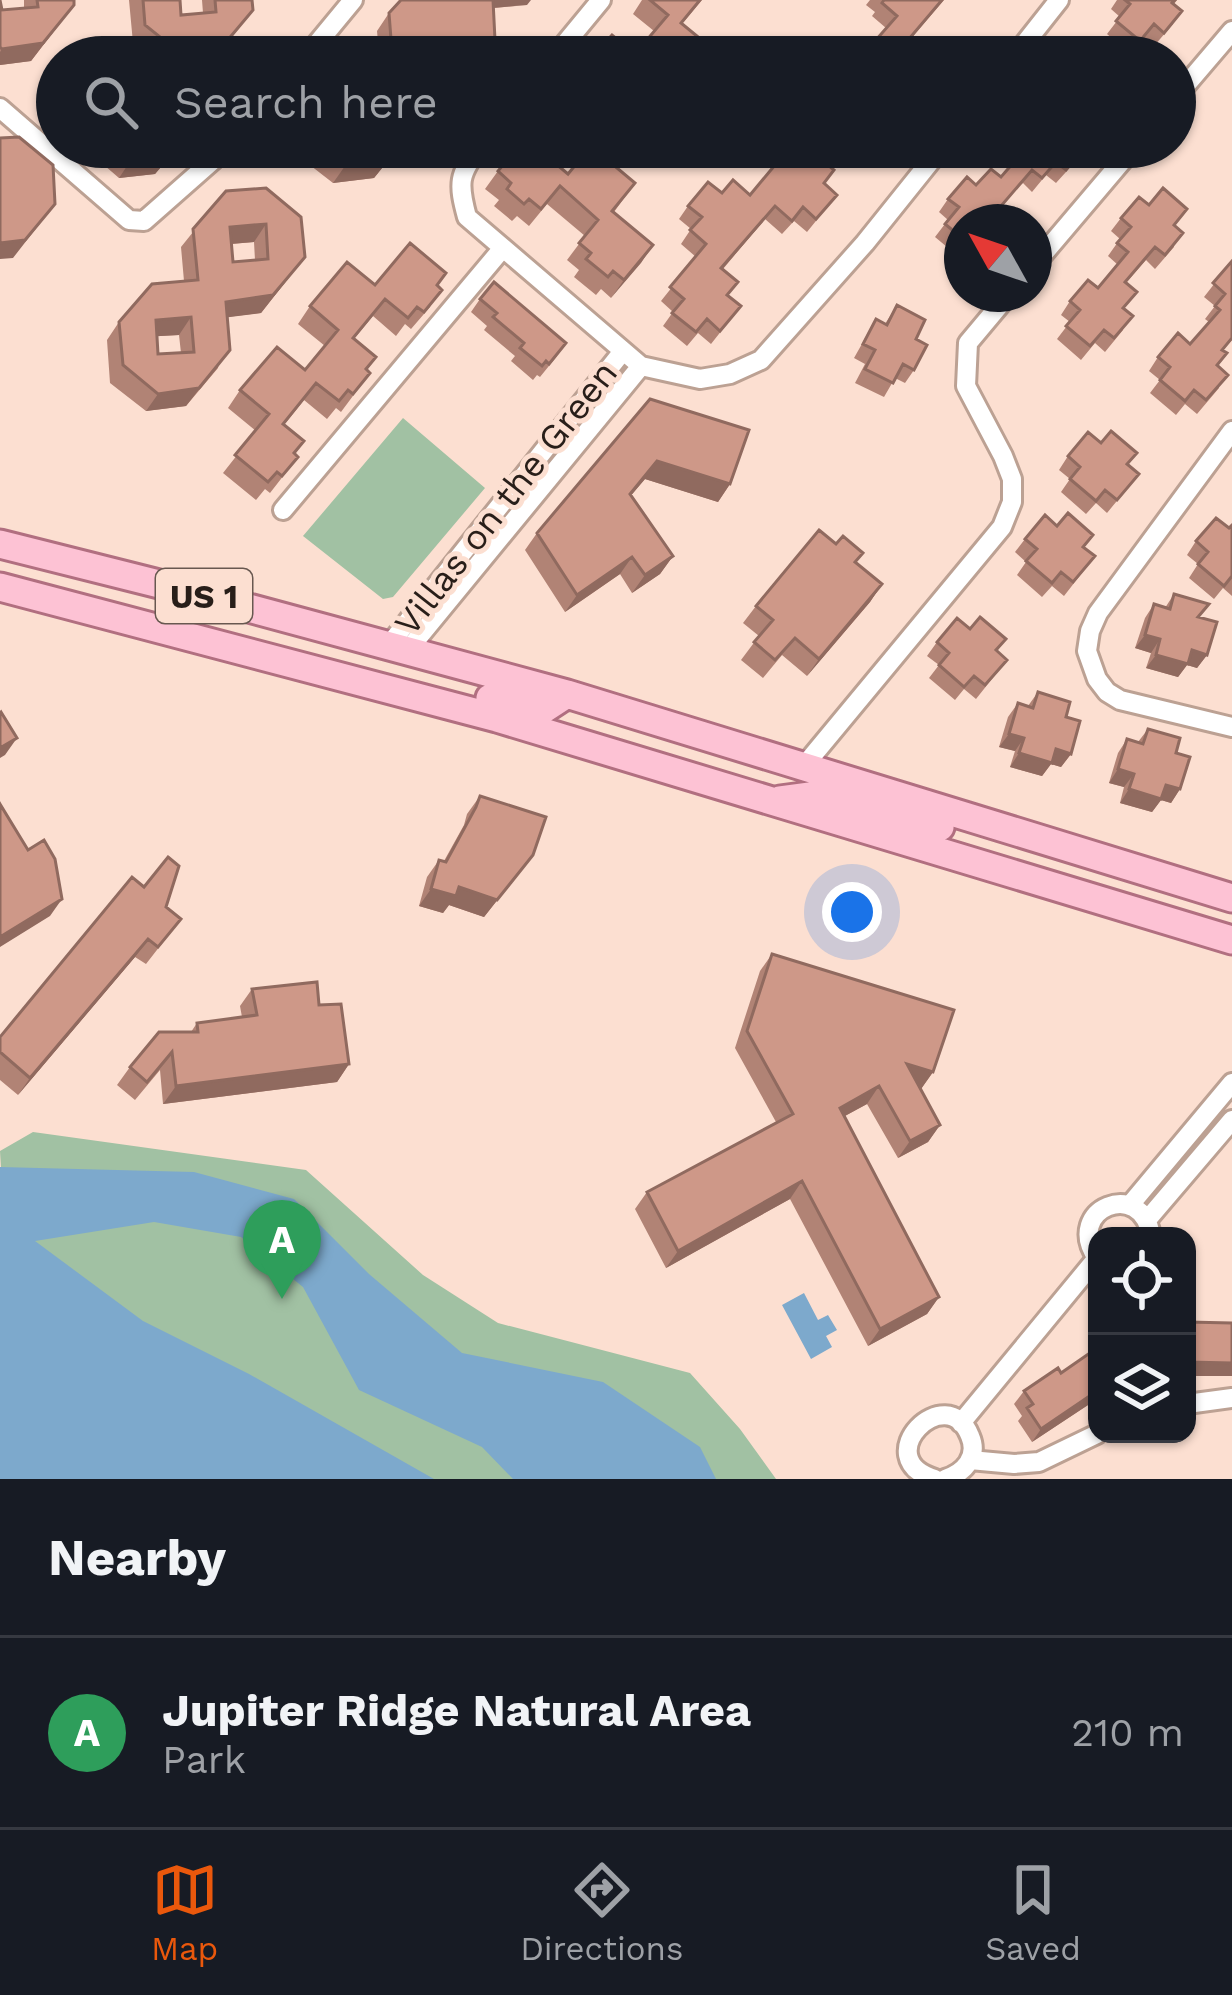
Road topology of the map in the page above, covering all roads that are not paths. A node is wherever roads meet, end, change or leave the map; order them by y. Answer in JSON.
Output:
{"nodes":[{"id":1,"x":353,"y":0,"type":"edge"},
{"id":2,"x":602,"y":0,"type":"edge"},
{"id":3,"x":1060,"y":0,"type":"edge"},
{"id":4,"x":1232,"y":31,"type":"edge"},
{"id":5,"x":323,"y":36,"type":"edge"},
{"id":6,"x":572,"y":36,"type":"edge"},
{"id":7,"x":1031,"y":36,"type":"edge"},
{"id":8,"x":1196,"y":73,"type":"edge"},
{"id":9,"x":0,"y":108,"type":"edge"},
{"id":10,"x":36,"y":139,"type":"edge"},
{"id":11,"x":69,"y":168,"type":"edge"},
{"id":12,"x":204,"y":168,"type":"edge"},
{"id":13,"x":465,"y":168,"type":"edge"},
{"id":14,"x":925,"y":168,"type":"edge"},
{"id":15,"x":1116,"y":168,"type":"edge"},
{"id":16,"x":1052,"y":244,"type":"edge"},
{"id":17,"x":502,"y":249,"type":"junction"},
{"id":18,"x":994,"y":312,"type":"edge"},
{"id":19,"x":623,"y":351,"type":"junction"},
{"id":20,"x":641,"y":366,"type":"junction"},
{"id":21,"x":1232,"y":431,"type":"edge"},
{"id":22,"x":283,"y":510,"type":"dead end"},
{"id":23,"x":0,"y":544,"type":"edge"},
{"id":24,"x":0,"y":587,"type":"edge"},
{"id":25,"x":223,"y":645,"type":"junction"},
{"id":26,"x":399,"y":648,"type":"junction"},
{"id":27,"x":567,"y":694,"type":"junction"},
{"id":28,"x":1232,"y":727,"type":"edge"},
{"id":29,"x":804,"y":766,"type":"junction"},
{"id":30,"x":772,"y":802,"type":"junction"},
{"id":31,"x":1120,"y":864,"type":"junction"},
{"id":32,"x":1232,"y":898,"type":"edge"},
{"id":33,"x":1232,"y":940,"type":"edge"},
{"id":34,"x":1232,"y":1083,"type":"edge"},
{"id":35,"x":1232,"y":1120,"type":"edge"},
{"id":36,"x":1130,"y":1205,"type":"junction"},
{"id":37,"x":1090,"y":1227,"type":"edge"},
{"id":38,"x":1148,"y":1227,"type":"edge"},
{"id":39,"x":1150,"y":1227,"type":"edge"},
{"id":40,"x":1088,"y":1269,"type":"edge"},
{"id":41,"x":1232,"y":1398,"type":"edge"},
{"id":42,"x":1196,"y":1403,"type":"edge"},
{"id":43,"x":961,"y":1423,"type":"junction"},
{"id":44,"x":1088,"y":1438,"type":"edge"},
{"id":45,"x":970,"y":1460,"type":"junction"},
{"id":46,"x":935,"y":1479,"type":"edge"},
{"id":47,"x":945,"y":1479,"type":"edge"}],
"edges":[{"from":1,"to":5,"type":"street"},
{"from":2,"to":6,"type":"street"},
{"from":3,"to":7,"type":"street"},
{"from":4,"to":8,"type":"street"},
{"from":9,"to":10,"type":"street"},
{"from":11,"to":12,"type":"street"},
{"from":13,"to":17,"type":"street","name":"Villas on the Green"},
{"from":14,"to":20,"type":"street","name":"Villas on the Green"},
{"from":15,"to":16,"type":"street"},
{"from":17,"to":19,"type":"street","name":"Villas on the Green"},
{"from":17,"to":22,"type":"street"},
{"from":18,"to":29,"type":"street"},
{"from":19,"to":20,"type":"street","name":"Villas on the Green"},
{"from":19,"to":26,"type":"street","name":"Villas on the Green"},
{"from":20,"to":26,"type":"street","name":"Villas on the Green"},
{"from":21,"to":28,"type":"street"},
{"from":23,"to":26,"type":"main road","number":"US 1"},
{"from":24,"to":25,"type":"main road","number":"US 1"},
{"from":25,"to":27,"type":"main road"},
{"from":25,"to":30,"type":"main road","number":"US 1"},
{"from":26,"to":27,"type":"main road","number":"US 1"},
{"from":27,"to":29,"type":"main road","number":"US 1"},
{"from":29,"to":31,"type":"main road","number":"US 1"},
{"from":30,"to":31,"type":"main road"},
{"from":30,"to":33,"type":"main road","number":"US 1"},
{"from":31,"to":32,"type":"main road","number":"US 1"},
{"from":34,"to":36,"type":"street"},
{"from":35,"to":39,"type":"street"},
{"from":36,"to":37,"type":"street"},
{"from":36,"to":38,"type":"street"},
{"from":40,"to":43,"type":"street"},
{"from":41,"to":42,"type":"street"},
{"from":43,"to":45,"type":"street"},
{"from":43,"to":46,"type":"street"},
{"from":44,"to":45,"type":"street"},
{"from":45,"to":47,"type":"street"}]}
